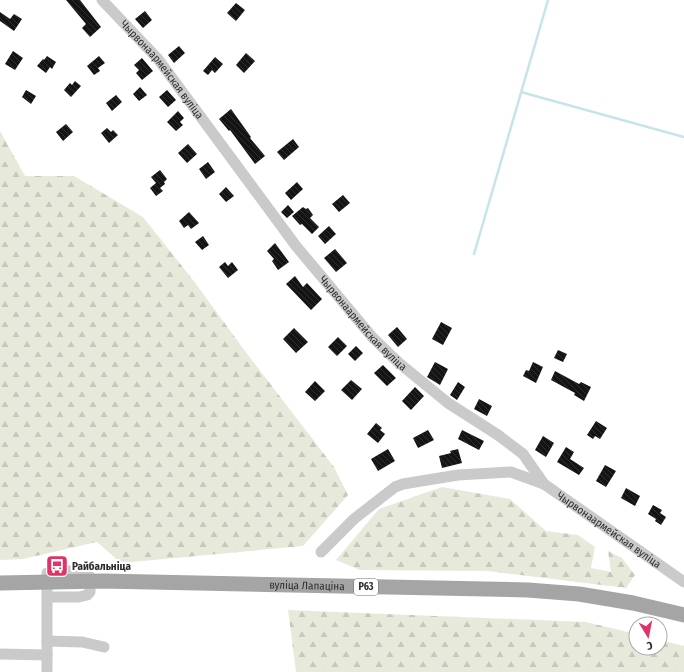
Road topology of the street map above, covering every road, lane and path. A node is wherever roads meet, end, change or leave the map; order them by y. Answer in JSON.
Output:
{"nodes":[{"id":1,"x":102,"y":0,"type":"edge"},
{"id":2,"x":544,"y":484,"type":"junction"},
{"id":3,"x":321,"y":552,"type":"dead end"},
{"id":4,"x":0,"y":582,"type":"edge"},
{"id":5,"x":684,"y":582,"type":"edge"},
{"id":6,"x":47,"y":590,"type":"junction"},
{"id":7,"x":684,"y":615,"type":"edge"},
{"id":8,"x":47,"y":641,"type":"junction"},
{"id":9,"x":104,"y":647,"type":"dead end"},
{"id":10,"x":0,"y":654,"type":"edge"},
{"id":11,"x":47,"y":655,"type":"junction"},
{"id":12,"x":47,"y":672,"type":"edge"}],
"edges":[{"from":1,"to":2,"type":"street","name":"Чырвонаармейская вуліца"},
{"from":2,"to":3,"type":"street"},
{"from":2,"to":5,"type":"street","name":"Чырвонаармейская вуліца"},
{"from":4,"to":6,"type":"main road","name":"вуліца Лапаціна","number":"Р63"},
{"from":6,"to":7,"type":"main road","name":"вуліца Лапаціна","number":"Р63"},
{"from":6,"to":8,"type":"street"},
{"from":8,"to":9,"type":"street"},
{"from":8,"to":11,"type":"street"},
{"from":10,"to":11,"type":"street"},
{"from":11,"to":12,"type":"street"}]}
